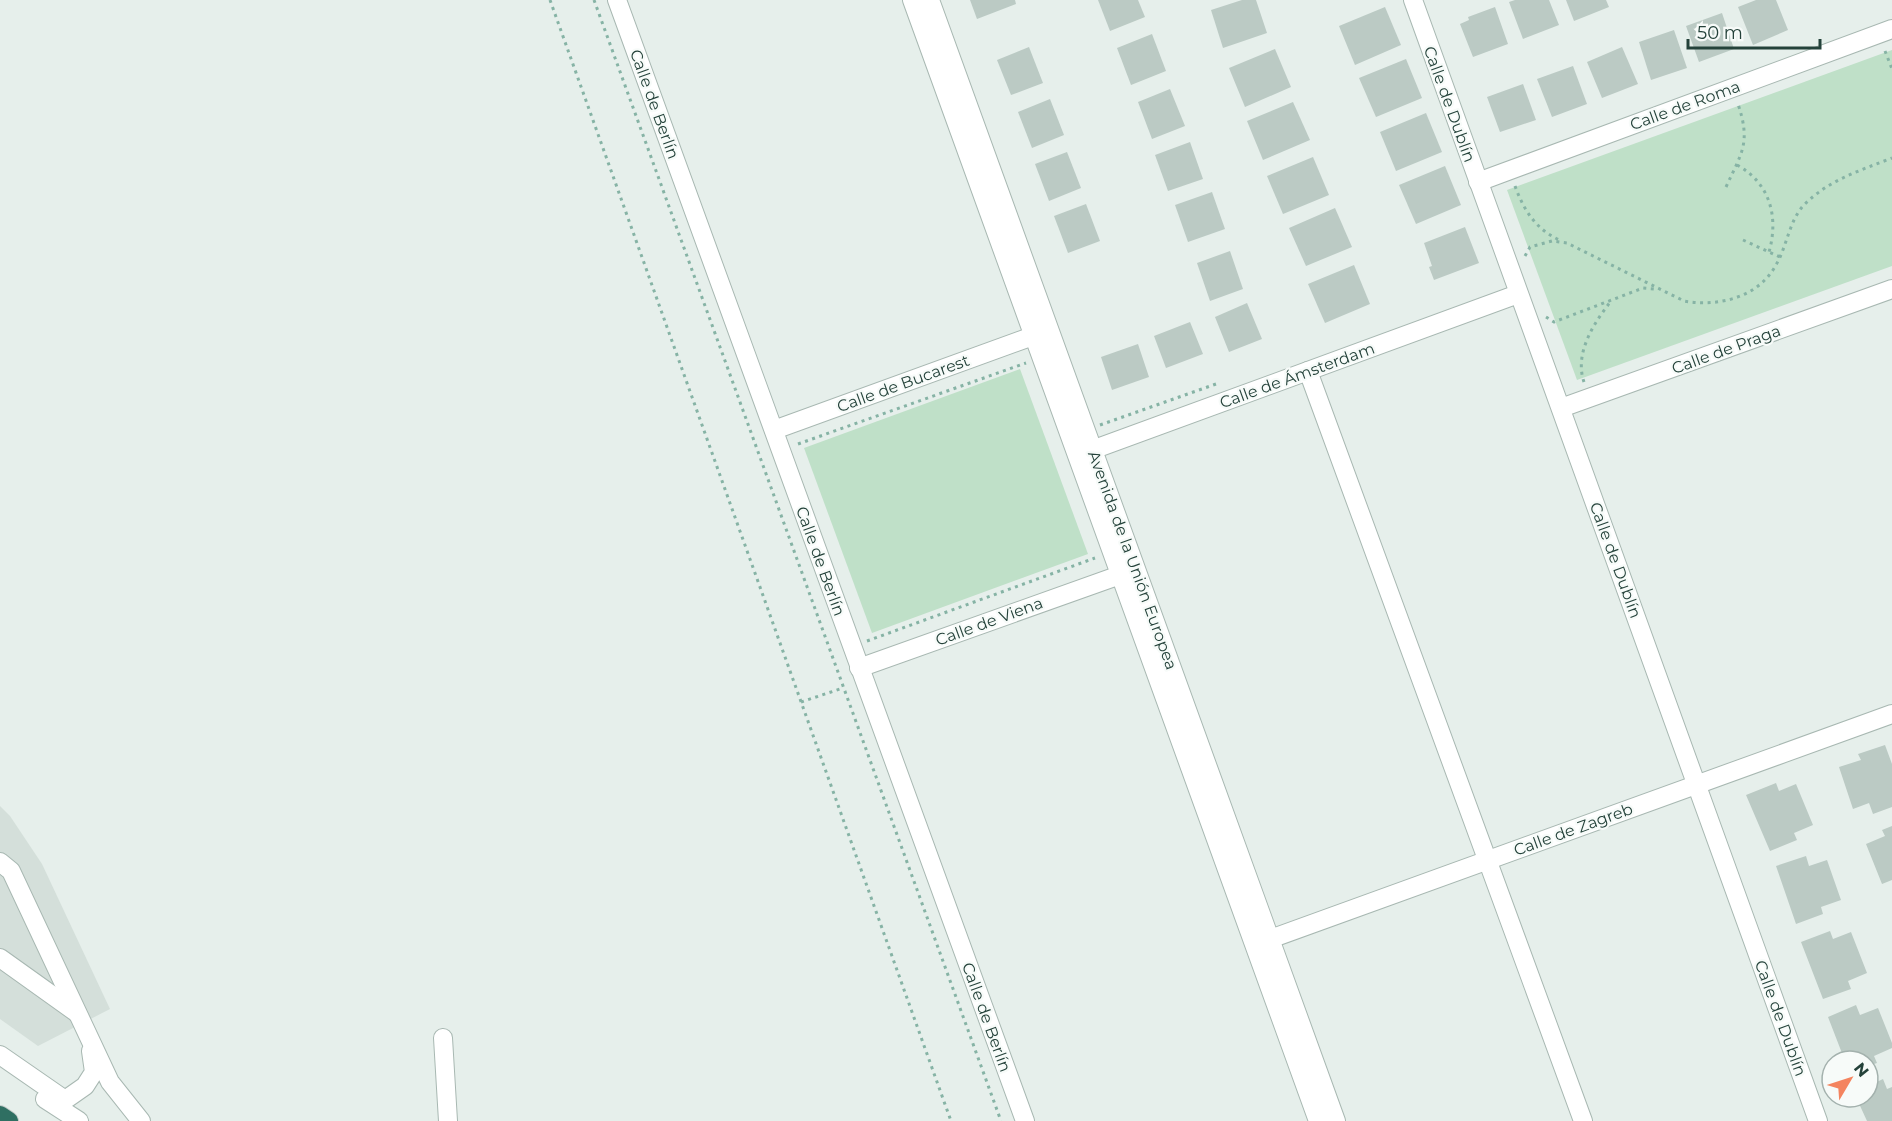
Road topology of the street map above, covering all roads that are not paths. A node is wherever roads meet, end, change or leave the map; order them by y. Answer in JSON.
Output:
{"nodes":[{"id":1,"x":617,"y":0,"type":"edge"},
{"id":2,"x":912,"y":0,"type":"edge"},
{"id":3,"x":930,"y":0,"type":"edge"},
{"id":4,"x":1413,"y":0,"type":"edge"},
{"id":5,"x":1892,"y":29,"type":"edge"},
{"id":6,"x":1478,"y":182,"type":"junction"},
{"id":7,"x":1892,"y":289,"type":"edge"},
{"id":8,"x":1518,"y":294,"type":"junction"},
{"id":9,"x":1033,"y":336,"type":"junction"},
{"id":10,"x":1308,"y":371,"type":"junction"},
{"id":11,"x":1561,"y":408,"type":"junction"},
{"id":12,"x":774,"y":430,"type":"junction"},
{"id":13,"x":1085,"y":452,"type":"junction"},
{"id":14,"x":1120,"y":575,"type":"junction"},
{"id":15,"x":859,"y":668,"type":"junction"},
{"id":16,"x":1892,"y":714,"type":"edge"},
{"id":17,"x":1696,"y":784,"type":"junction"},
{"id":18,"x":1488,"y":860,"type":"junction"},
{"id":19,"x":0,"y":862,"type":"edge"},
{"id":20,"x":1262,"y":942,"type":"junction"},
{"id":21,"x":0,"y":958,"type":"edge"},
{"id":22,"x":78,"y":1014,"type":"junction"},
{"id":23,"x":88,"y":1034,"type":"junction"},
{"id":24,"x":443,"y":1038,"type":"dead end"},
{"id":25,"x":0,"y":1055,"type":"edge"},
{"id":26,"x":0,"y":1068,"type":"edge"},
{"id":27,"x":0,"y":1115,"type":"edge"},
{"id":28,"x":9,"y":1121,"type":"edge"},
{"id":29,"x":79,"y":1121,"type":"edge"},
{"id":30,"x":141,"y":1121,"type":"edge"},
{"id":31,"x":448,"y":1121,"type":"edge"},
{"id":32,"x":1025,"y":1121,"type":"edge"},
{"id":33,"x":1318,"y":1121,"type":"edge"},
{"id":34,"x":1336,"y":1121,"type":"edge"},
{"id":35,"x":1583,"y":1121,"type":"edge"},
{"id":36,"x":1818,"y":1121,"type":"edge"}],
"edges":[{"from":1,"to":12,"type":"street","name":"Calle de Berlín"},
{"from":2,"to":9,"type":"street","name":"Avenida de la Unión Europea"},
{"from":3,"to":13,"type":"street","name":"Avenida de la Unión Europea"},
{"from":4,"to":6,"type":"street","name":"Calle de Dublín"},
{"from":5,"to":6,"type":"street","name":"Calle de Roma"},
{"from":6,"to":8,"type":"street","name":"Calle de Dublín"},
{"from":7,"to":11,"type":"street","name":"Calle de Praga"},
{"from":8,"to":10,"type":"street","name":"Calle de Ámsterdam"},
{"from":8,"to":11,"type":"street","name":"Calle de Dublín"},
{"from":9,"to":12,"type":"street","name":"Calle de Bucarest"},
{"from":9,"to":13,"type":"street","name":"Avenida de la Unión Europea"},
{"from":10,"to":13,"type":"street","name":"Calle de Ámsterdam"},
{"from":10,"to":18,"type":"street"},
{"from":11,"to":17,"type":"street","name":"Calle de Dublín"},
{"from":12,"to":15,"type":"street","name":"Calle de Berlín"},
{"from":13,"to":14,"type":"street","name":"Avenida de la Unión Europea"},
{"from":13,"to":20,"type":"street","name":"Avenida de la Unión Europea"},
{"from":14,"to":15,"type":"street","name":"Calle de Viena"},
{"from":14,"to":20,"type":"street","name":"Avenida de la Unión Europea"},
{"from":15,"to":32,"type":"street","name":"Calle de Berlín"},
{"from":16,"to":17,"type":"street","name":"Calle de Zagreb"},
{"from":17,"to":18,"type":"street","name":"Calle de Zagreb"},
{"from":17,"to":36,"type":"street","name":"Calle de Dublín"},
{"from":18,"to":20,"type":"street","name":"Calle de Zagreb"},
{"from":18,"to":35,"type":"street"},
{"from":19,"to":22,"type":"street"},
{"from":20,"to":33,"type":"street","name":"Avenida de la Unión Europea"},
{"from":20,"to":34,"type":"street","name":"Avenida de la Unión Europea"},
{"from":21,"to":22,"type":"street"},
{"from":22,"to":23,"type":"street"},
{"from":23,"to":25,"type":"street"},
{"from":23,"to":30,"type":"street"},
{"from":24,"to":31,"type":"street"},
{"from":26,"to":29,"type":"street"},
{"from":27,"to":28,"type":"highway"}]}
